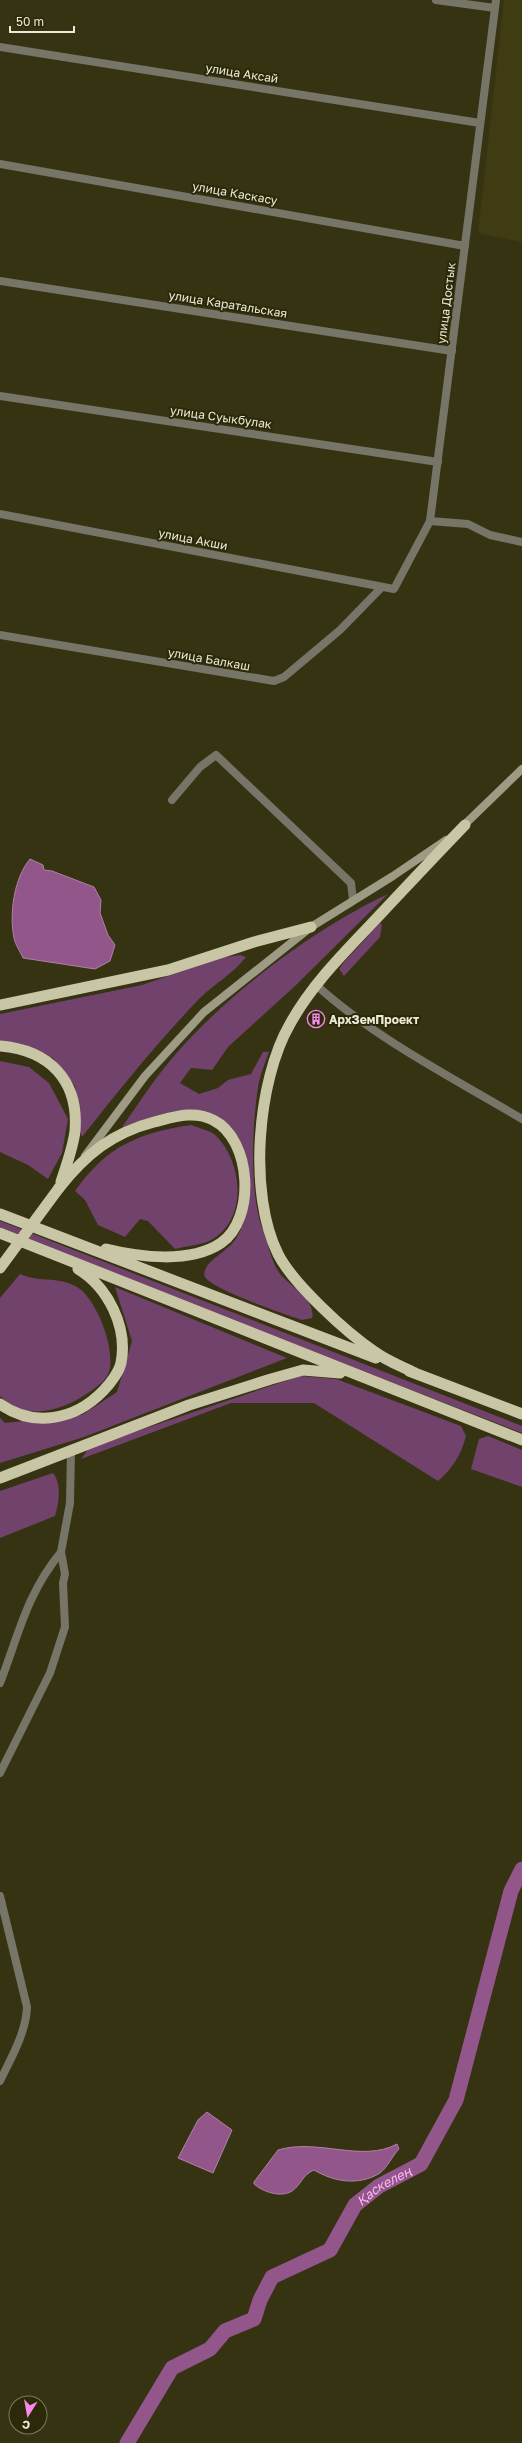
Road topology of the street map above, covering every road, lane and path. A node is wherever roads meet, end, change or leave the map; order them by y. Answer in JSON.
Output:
{"nodes":[{"id":1,"x":436,"y":0,"type":"edge"},
{"id":2,"x":495,"y":4,"type":"edge"},
{"id":3,"x":0,"y":46,"type":"edge"},
{"id":4,"x":480,"y":123,"type":"junction"},
{"id":5,"x":0,"y":164,"type":"edge"},
{"id":6,"x":465,"y":246,"type":"junction"},
{"id":7,"x":0,"y":280,"type":"edge"},
{"id":8,"x":452,"y":351,"type":"junction"},
{"id":9,"x":0,"y":396,"type":"edge"},
{"id":10,"x":438,"y":462,"type":"junction"},
{"id":11,"x":0,"y":514,"type":"edge"},
{"id":12,"x":430,"y":520,"type":"junction"},
{"id":13,"x":522,"y":542,"type":"edge"},
{"id":14,"x":381,"y":588,"type":"junction"},
{"id":15,"x":0,"y":635,"type":"edge"},
{"id":16,"x":522,"y":769,"type":"edge"},
{"id":17,"x":172,"y":800,"type":"dead end"},
{"id":18,"x":465,"y":825,"type":"junction"},
{"id":19,"x":354,"y":899,"type":"junction"},
{"id":20,"x":311,"y":926,"type":"junction"},
{"id":21,"x":315,"y":984,"type":"junction"},
{"id":22,"x":0,"y":1005,"type":"edge"},
{"id":23,"x":0,"y":1046,"type":"edge"},
{"id":24,"x":522,"y":1119,"type":"edge"},
{"id":25,"x":79,"y":1163,"type":"junction"},
{"id":26,"x":59,"y":1188,"type":"junction"},
{"id":27,"x":0,"y":1214,"type":"edge"},
{"id":28,"x":0,"y":1233,"type":"edge"},
{"id":29,"x":62,"y":1239,"type":"junction"},
{"id":30,"x":53,"y":1254,"type":"junction"},
{"id":31,"x":0,"y":1268,"type":"edge"},
{"id":32,"x":414,"y":1373,"type":"junction"},
{"id":33,"x":353,"y":1374,"type":"junction"},
{"id":34,"x":0,"y":1404,"type":"edge"},
{"id":35,"x":522,"y":1414,"type":"edge"},
{"id":36,"x":522,"y":1440,"type":"edge"},
{"id":37,"x":71,"y":1450,"type":"junction"},
{"id":38,"x":0,"y":1478,"type":"edge"},
{"id":39,"x":61,"y":1552,"type":"junction"},
{"id":40,"x":0,"y":1683,"type":"edge"},
{"id":41,"x":0,"y":1773,"type":"edge"},
{"id":42,"x":0,"y":1896,"type":"edge"},
{"id":43,"x":0,"y":2081,"type":"edge"}],
"edges":[{"from":1,"to":2,"type":"street"},
{"from":2,"to":4,"type":"street","name":"улица Достык"},
{"from":3,"to":4,"type":"street","name":"улица Аксай"},
{"from":4,"to":6,"type":"street","name":"улица Достык"},
{"from":5,"to":6,"type":"street","name":"улица Каскасу"},
{"from":6,"to":8,"type":"street","name":"улица Достык"},
{"from":7,"to":8,"type":"street","name":"улица Каратальская"},
{"from":8,"to":10,"type":"street","name":"улица Достык"},
{"from":9,"to":10,"type":"street","name":"улица Суыкбулак"},
{"from":10,"to":12,"type":"street","name":"улица Достык"},
{"from":11,"to":14,"type":"street","name":"улица Акши"},
{"from":12,"to":13,"type":"street"},
{"from":12,"to":14,"type":"street","name":"улица Достык"},
{"from":14,"to":15,"type":"street","name":"улица Балкаш"},
{"from":16,"to":18,"type":"main road"},
{"from":17,"to":19,"type":"street"},
{"from":18,"to":19,"type":"main road"},
{"from":18,"to":21,"type":"highway"},
{"from":19,"to":20,"type":"main road"},
{"from":20,"to":22,"type":"highway"},
{"from":20,"to":25,"type":"main road"},
{"from":21,"to":24,"type":"street"},
{"from":21,"to":32,"type":"highway"},
{"from":23,"to":26,"type":"highway"},
{"from":25,"to":26,"type":"highway"},
{"from":25,"to":29,"type":"highway"},
{"from":26,"to":31,"type":"highway","bridge":true},
{"from":27,"to":29,"type":"highway"},
{"from":28,"to":30,"type":"highway"},
{"from":29,"to":32,"type":"highway"},
{"from":30,"to":33,"type":"highway"},
{"from":30,"to":34,"type":"highway"},
{"from":32,"to":35,"type":"highway"},
{"from":33,"to":36,"type":"highway"},
{"from":33,"to":37,"type":"highway"},
{"from":37,"to":38,"type":"highway"},
{"from":37,"to":39,"type":"street"},
{"from":39,"to":40,"type":"street"},
{"from":39,"to":41,"type":"street"},
{"from":42,"to":43,"type":"street"}]}
